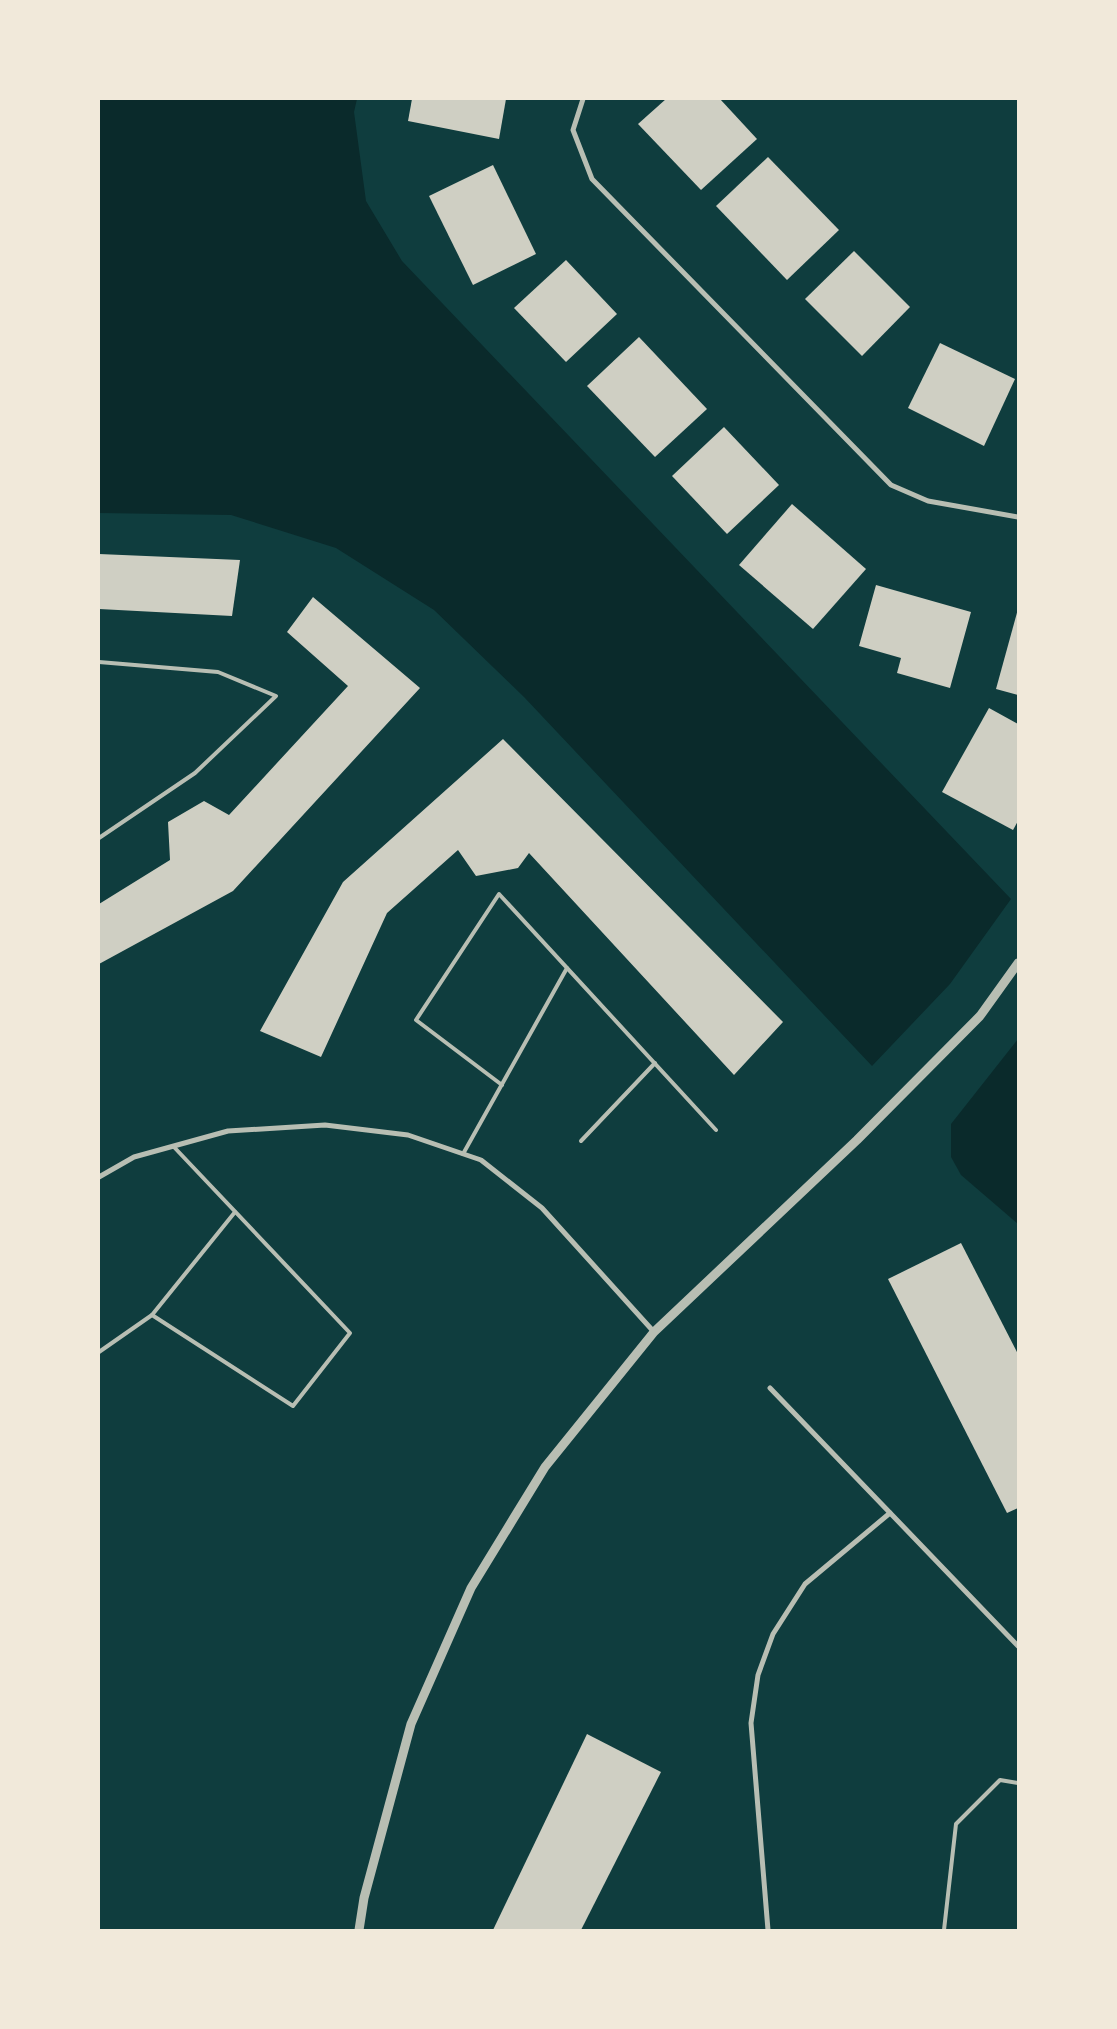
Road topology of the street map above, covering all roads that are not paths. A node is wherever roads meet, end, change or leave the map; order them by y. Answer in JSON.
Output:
{"nodes":[{"id":1,"x":584,"y":99,"type":"edge"},
{"id":2,"x":1018,"y":517,"type":"edge"},
{"id":3,"x":99,"y":662,"type":"edge"},
{"id":4,"x":99,"y":838,"type":"edge"},
{"id":5,"x":1018,"y":963,"type":"edge"},
{"id":6,"x":568,"y":968,"type":"junction"},
{"id":7,"x":655,"y":1063,"type":"junction"},
{"id":8,"x":502,"y":1085,"type":"junction"},
{"id":9,"x":716,"y":1130,"type":"dead end"},
{"id":10,"x":581,"y":1141,"type":"dead end"},
{"id":11,"x":173,"y":1146,"type":"junction"},
{"id":12,"x":463,"y":1154,"type":"junction"},
{"id":13,"x":99,"y":1177,"type":"edge"},
{"id":14,"x":235,"y":1212,"type":"junction"},
{"id":15,"x":152,"y":1315,"type":"junction"},
{"id":16,"x":654,"y":1332,"type":"junction"},
{"id":17,"x":99,"y":1352,"type":"edge"},
{"id":18,"x":770,"y":1388,"type":"dead end"},
{"id":19,"x":890,"y":1514,"type":"junction"},
{"id":20,"x":1018,"y":1646,"type":"edge"},
{"id":21,"x":1018,"y":1783,"type":"edge"},
{"id":22,"x":359,"y":1930,"type":"edge"},
{"id":23,"x":768,"y":1930,"type":"edge"},
{"id":24,"x":944,"y":1930,"type":"edge"}],
"edges":[{"from":1,"to":2,"type":"street"},
{"from":3,"to":4,"type":"lane"},
{"from":5,"to":16,"type":"street"},
{"from":6,"to":7,"type":"lane"},
{"from":6,"to":8,"type":"lane"},
{"from":6,"to":8,"type":"lane"},
{"from":7,"to":9,"type":"lane"},
{"from":7,"to":10,"type":"lane"},
{"from":8,"to":12,"type":"lane"},
{"from":11,"to":12,"type":"street"},
{"from":11,"to":13,"type":"street"},
{"from":11,"to":14,"type":"lane"},
{"from":12,"to":16,"type":"street"},
{"from":14,"to":15,"type":"lane"},
{"from":14,"to":15,"type":"lane"},
{"from":15,"to":17,"type":"lane"},
{"from":16,"to":22,"type":"street"},
{"from":18,"to":19,"type":"street"},
{"from":19,"to":20,"type":"street"},
{"from":19,"to":23,"type":"street"},
{"from":21,"to":24,"type":"lane"}]}
